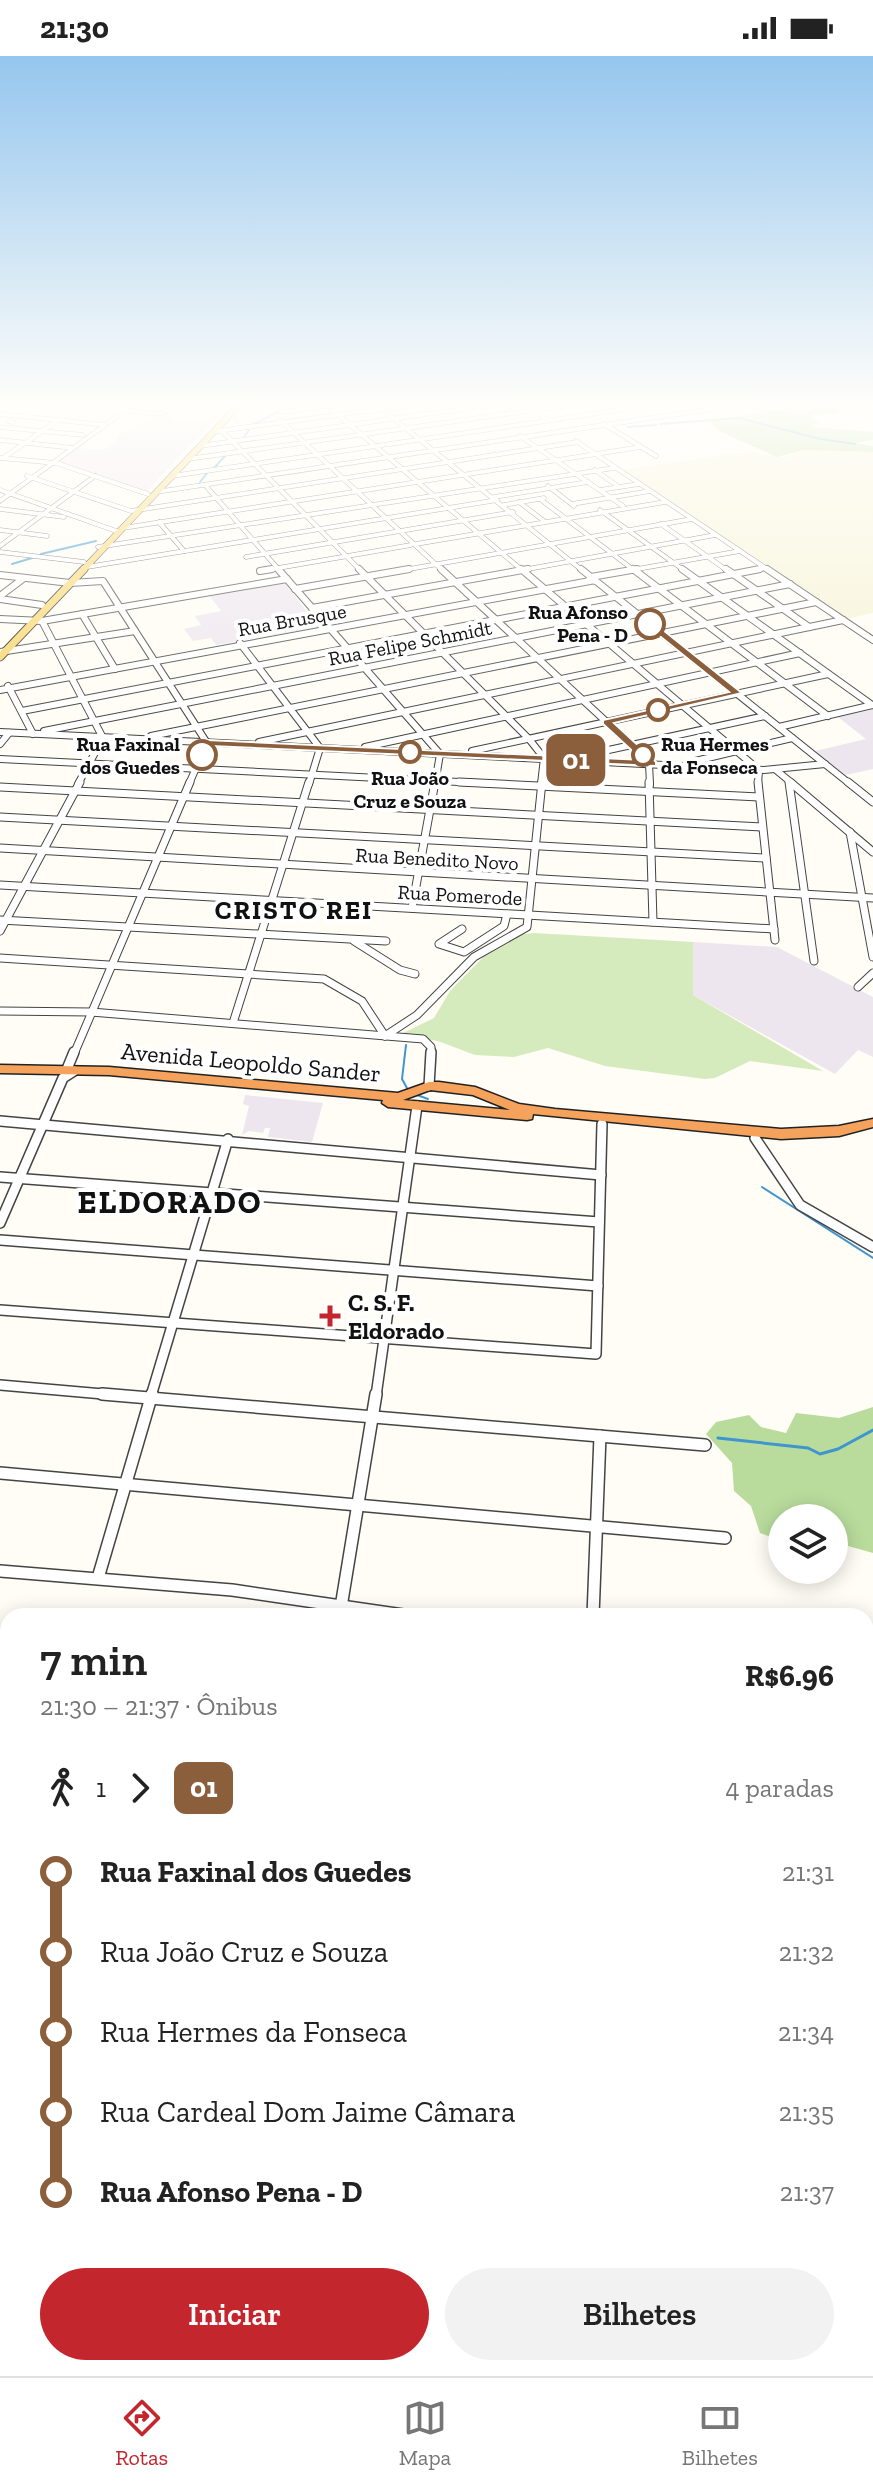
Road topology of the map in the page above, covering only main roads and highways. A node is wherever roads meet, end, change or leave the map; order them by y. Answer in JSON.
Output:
{"nodes":[{"id":1,"x":135,"y":511,"type":"edge"},
{"id":2,"x":67,"y":583,"type":"junction"},
{"id":3,"x":34,"y":621,"type":"junction"},
{"id":4,"x":1,"y":652,"type":"edge"},
{"id":5,"x":0,"y":1070,"type":"edge"},
{"id":6,"x":71,"y":1070,"type":"junction"},
{"id":7,"x":425,"y":1088,"type":"junction"},
{"id":8,"x":481,"y":1092,"type":"junction"},
{"id":9,"x":417,"y":1106,"type":"junction"},
{"id":10,"x":476,"y":1111,"type":"junction"},
{"id":11,"x":873,"y":1123,"type":"edge"},
{"id":12,"x":873,"y":1130,"type":"edge"}],
"edges":[{"from":1,"to":2,"type":"main road"},
{"from":2,"to":3,"type":"main road"},
{"from":2,"to":3,"type":"main road"},
{"from":3,"to":4,"type":"main road"},
{"from":5,"to":6,"type":"highway","name":"Avenida Leopoldo Sander"},
{"from":6,"to":7,"type":"highway","name":"Avenida Leopoldo Sander"},
{"from":6,"to":9,"type":"highway","name":"Avenida Leopoldo Sander"},
{"from":7,"to":8,"type":"highway","name":"Avenida Leopoldo Sander"},
{"from":7,"to":9,"type":"highway"},
{"from":8,"to":10,"type":"highway"},
{"from":8,"to":11,"type":"highway","name":"Avenida Leopoldo Sander"},
{"from":9,"to":10,"type":"highway","name":"Avenida Leopoldo Sander"},
{"from":10,"to":12,"type":"highway","name":"Avenida Leopoldo Sander"}]}
